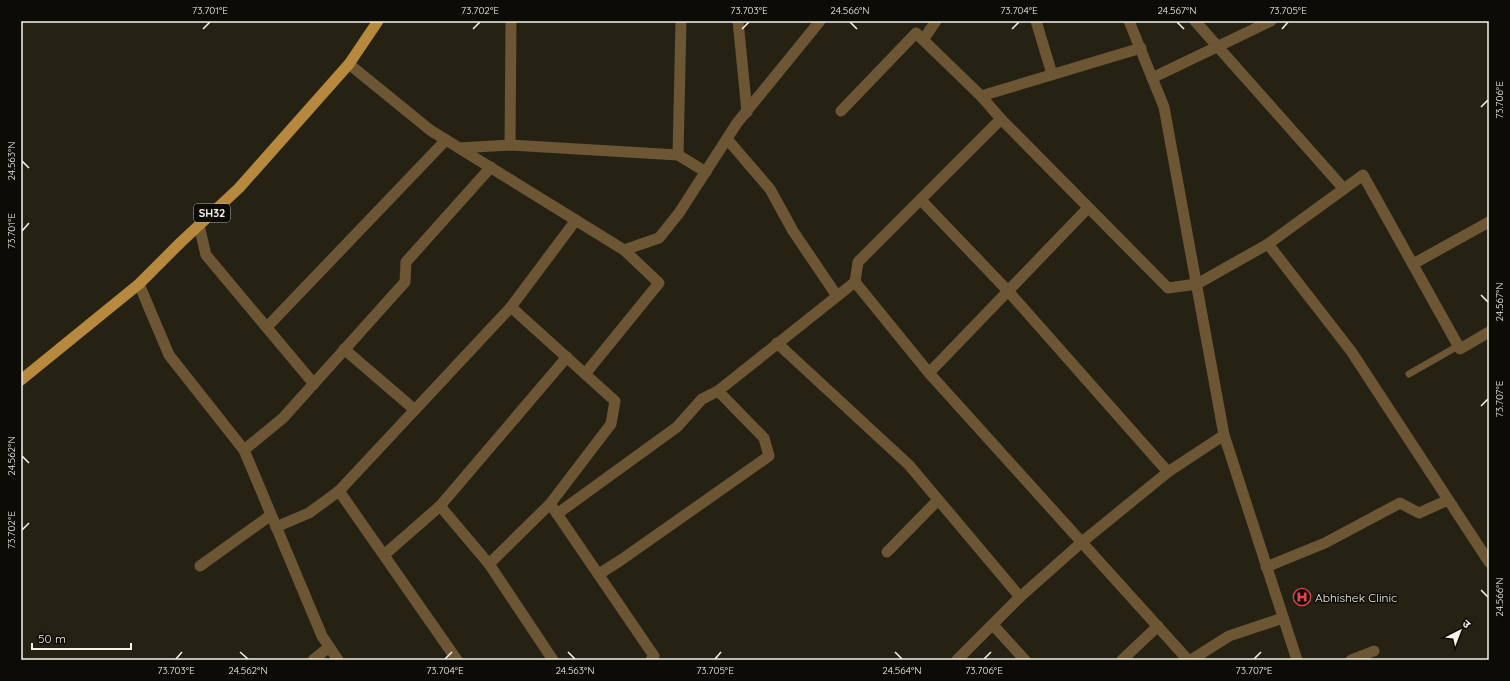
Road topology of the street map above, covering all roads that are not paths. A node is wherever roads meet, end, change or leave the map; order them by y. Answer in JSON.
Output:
{"nodes":[{"id":1,"x":378,"y":21,"type":"edge"},
{"id":2,"x":511,"y":21,"type":"edge"},
{"id":3,"x":681,"y":21,"type":"edge"},
{"id":4,"x":738,"y":21,"type":"edge"},
{"id":5,"x":820,"y":21,"type":"edge"},
{"id":6,"x":936,"y":21,"type":"edge"},
{"id":7,"x":1036,"y":21,"type":"edge"},
{"id":8,"x":1129,"y":21,"type":"edge"},
{"id":9,"x":1195,"y":21,"type":"edge"},
{"id":10,"x":1272,"y":21,"type":"edge"},
{"id":11,"x":923,"y":40,"type":"junction"},
{"id":12,"x":1218,"y":47,"type":"junction"},
{"id":13,"x":1141,"y":48,"type":"junction"},
{"id":14,"x":348,"y":64,"type":"junction"},
{"id":15,"x":1052,"y":74,"type":"junction"},
{"id":16,"x":1152,"y":78,"type":"junction"},
{"id":17,"x":981,"y":96,"type":"junction"},
{"id":18,"x":841,"y":111,"type":"dead end"},
{"id":19,"x":747,"y":112,"type":"junction"},
{"id":20,"x":1001,"y":120,"type":"junction"},
{"id":21,"x":727,"y":139,"type":"junction"},
{"id":22,"x":446,"y":140,"type":"junction"},
{"id":23,"x":510,"y":145,"type":"junction"},
{"id":24,"x":459,"y":148,"type":"junction"},
{"id":25,"x":678,"y":154,"type":"junction"},
{"id":26,"x":491,"y":167,"type":"junction"},
{"id":27,"x":706,"y":172,"type":"junction"},
{"id":28,"x":1344,"y":189,"type":"junction"},
{"id":29,"x":921,"y":200,"type":"junction"},
{"id":30,"x":1088,"y":208,"type":"junction"},
{"id":31,"x":576,"y":220,"type":"junction"},
{"id":32,"x":1489,"y":222,"type":"edge"},
{"id":33,"x":199,"y":225,"type":"junction"},
{"id":34,"x":1268,"y":244,"type":"junction"},
{"id":35,"x":624,"y":250,"type":"junction"},
{"id":36,"x":1413,"y":264,"type":"junction"},
{"id":37,"x":855,"y":282,"type":"junction"},
{"id":38,"x":139,"y":284,"type":"junction"},
{"id":39,"x":1197,"y":284,"type":"junction"},
{"id":40,"x":1008,"y":291,"type":"junction"},
{"id":41,"x":837,"y":296,"type":"junction"},
{"id":42,"x":511,"y":307,"type":"junction"},
{"id":43,"x":267,"y":327,"type":"junction"},
{"id":44,"x":1489,"y":332,"type":"edge"},
{"id":45,"x":777,"y":343,"type":"junction"},
{"id":46,"x":1458,"y":346,"type":"junction"},
{"id":47,"x":344,"y":349,"type":"junction"},
{"id":48,"x":567,"y":357,"type":"junction"},
{"id":49,"x":929,"y":373,"type":"junction"},
{"id":50,"x":585,"y":374,"type":"junction"},
{"id":51,"x":1409,"y":374,"type":"dead end"},
{"id":52,"x":21,"y":380,"type":"edge"},
{"id":53,"x":314,"y":384,"type":"junction"},
{"id":54,"x":718,"y":391,"type":"junction"},
{"id":55,"x":415,"y":410,"type":"junction"},
{"id":56,"x":1224,"y":435,"type":"junction"},
{"id":57,"x":244,"y":450,"type":"junction"},
{"id":58,"x":1168,"y":472,"type":"junction"},
{"id":59,"x":339,"y":491,"type":"junction"},
{"id":60,"x":938,"y":500,"type":"junction"},
{"id":61,"x":1448,"y":500,"type":"junction"},
{"id":62,"x":550,"y":504,"type":"junction"},
{"id":63,"x":440,"y":506,"type":"junction"},
{"id":64,"x":557,"y":514,"type":"junction"},
{"id":65,"x":271,"y":515,"type":"junction"},
{"id":66,"x":276,"y":527,"type":"junction"},
{"id":67,"x":1082,"y":542,"type":"junction"},
{"id":68,"x":887,"y":552,"type":"dead end"},
{"id":69,"x":384,"y":555,"type":"junction"},
{"id":70,"x":1489,"y":562,"type":"edge"},
{"id":71,"x":489,"y":564,"type":"junction"},
{"id":72,"x":200,"y":566,"type":"dead end"},
{"id":73,"x":1266,"y":567,"type":"junction"},
{"id":74,"x":599,"y":574,"type":"junction"},
{"id":75,"x":1020,"y":597,"type":"junction"},
{"id":76,"x":1283,"y":618,"type":"junction"},
{"id":77,"x":993,"y":625,"type":"junction"},
{"id":78,"x":1158,"y":626,"type":"junction"},
{"id":79,"x":329,"y":647,"type":"junction"},
{"id":80,"x":1374,"y":651,"type":"dead end"},
{"id":81,"x":314,"y":660,"type":"edge"},
{"id":82,"x":338,"y":660,"type":"edge"},
{"id":83,"x":457,"y":660,"type":"edge"},
{"id":84,"x":553,"y":660,"type":"edge"},
{"id":85,"x":651,"y":660,"type":"edge"},
{"id":86,"x":957,"y":660,"type":"edge"},
{"id":87,"x":1025,"y":660,"type":"edge"},
{"id":88,"x":1122,"y":660,"type":"edge"},
{"id":89,"x":1189,"y":660,"type":"edge"},
{"id":90,"x":1297,"y":660,"type":"edge"},
{"id":91,"x":1351,"y":660,"type":"edge"}],
"edges":[{"from":1,"to":14,"type":"main road","number":"SH32"},
{"from":2,"to":23,"type":"street"},
{"from":3,"to":25,"type":"street"},
{"from":4,"to":19,"type":"street"},
{"from":5,"to":19,"type":"street"},
{"from":6,"to":11,"type":"street"},
{"from":7,"to":15,"type":"street"},
{"from":8,"to":13,"type":"street"},
{"from":9,"to":12,"type":"street"},
{"from":10,"to":12,"type":"street"},
{"from":11,"to":17,"type":"street"},
{"from":11,"to":18,"type":"street"},
{"from":12,"to":16,"type":"street"},
{"from":12,"to":28,"type":"street"},
{"from":13,"to":15,"type":"street"},
{"from":13,"to":16,"type":"street"},
{"from":14,"to":22,"type":"street"},
{"from":14,"to":33,"type":"main road","number":"SH32"},
{"from":15,"to":17,"type":"street"},
{"from":16,"to":39,"type":"street"},
{"from":17,"to":20,"type":"street"},
{"from":19,"to":21,"type":"street"},
{"from":20,"to":29,"type":"street"},
{"from":20,"to":30,"type":"street"},
{"from":21,"to":27,"type":"street"},
{"from":21,"to":41,"type":"street"},
{"from":22,"to":24,"type":"street"},
{"from":22,"to":43,"type":"street"},
{"from":23,"to":24,"type":"street"},
{"from":23,"to":25,"type":"street"},
{"from":24,"to":26,"type":"street"},
{"from":25,"to":27,"type":"street"},
{"from":26,"to":31,"type":"street"},
{"from":26,"to":47,"type":"street"},
{"from":27,"to":35,"type":"street"},
{"from":28,"to":34,"type":"street"},
{"from":28,"to":36,"type":"street"},
{"from":29,"to":37,"type":"street"},
{"from":29,"to":40,"type":"street"},
{"from":30,"to":39,"type":"street"},
{"from":30,"to":40,"type":"street"},
{"from":31,"to":35,"type":"street"},
{"from":31,"to":42,"type":"street"},
{"from":32,"to":36,"type":"street"},
{"from":33,"to":38,"type":"main road","number":"SH32"},
{"from":33,"to":43,"type":"street"},
{"from":34,"to":39,"type":"street"},
{"from":34,"to":61,"type":"street"},
{"from":35,"to":50,"type":"street"},
{"from":36,"to":46,"type":"street"},
{"from":37,"to":41,"type":"street"},
{"from":37,"to":49,"type":"street"},
{"from":38,"to":52,"type":"main road","number":"SH32"},
{"from":38,"to":57,"type":"street"},
{"from":39,"to":56,"type":"street"},
{"from":40,"to":49,"type":"street"},
{"from":40,"to":58,"type":"street"},
{"from":41,"to":45,"type":"street"},
{"from":42,"to":48,"type":"street"},
{"from":42,"to":55,"type":"street"},
{"from":43,"to":53,"type":"street"},
{"from":44,"to":46,"type":"street"},
{"from":45,"to":54,"type":"street"},
{"from":45,"to":60,"type":"street"},
{"from":46,"to":51,"type":"lane"},
{"from":47,"to":53,"type":"street"},
{"from":47,"to":55,"type":"street"},
{"from":48,"to":50,"type":"street"},
{"from":48,"to":63,"type":"street"},
{"from":49,"to":67,"type":"street"},
{"from":50,"to":62,"type":"street"},
{"from":53,"to":57,"type":"street"},
{"from":54,"to":64,"type":"street"},
{"from":54,"to":74,"type":"street"},
{"from":55,"to":59,"type":"street"},
{"from":56,"to":58,"type":"street"},
{"from":56,"to":73,"type":"street"},
{"from":57,"to":65,"type":"street"},
{"from":58,"to":67,"type":"street"},
{"from":59,"to":66,"type":"street"},
{"from":59,"to":69,"type":"street"},
{"from":60,"to":68,"type":"street"},
{"from":60,"to":75,"type":"street"},
{"from":61,"to":70,"type":"street"},
{"from":61,"to":73,"type":"street"},
{"from":62,"to":64,"type":"street"},
{"from":62,"to":71,"type":"street"},
{"from":63,"to":69,"type":"street"},
{"from":63,"to":71,"type":"street"},
{"from":64,"to":74,"type":"street"},
{"from":65,"to":66,"type":"street"},
{"from":65,"to":72,"type":"street"},
{"from":66,"to":79,"type":"street"},
{"from":67,"to":75,"type":"street"},
{"from":67,"to":78,"type":"street"},
{"from":69,"to":83,"type":"street"},
{"from":71,"to":84,"type":"street"},
{"from":73,"to":76,"type":"street"},
{"from":74,"to":85,"type":"street"},
{"from":75,"to":77,"type":"street"},
{"from":76,"to":89,"type":"street"},
{"from":76,"to":90,"type":"street"},
{"from":77,"to":86,"type":"street"},
{"from":77,"to":87,"type":"street"},
{"from":78,"to":88,"type":"street"},
{"from":78,"to":89,"type":"street"},
{"from":79,"to":81,"type":"street"},
{"from":79,"to":82,"type":"street"},
{"from":80,"to":91,"type":"street"}]}
